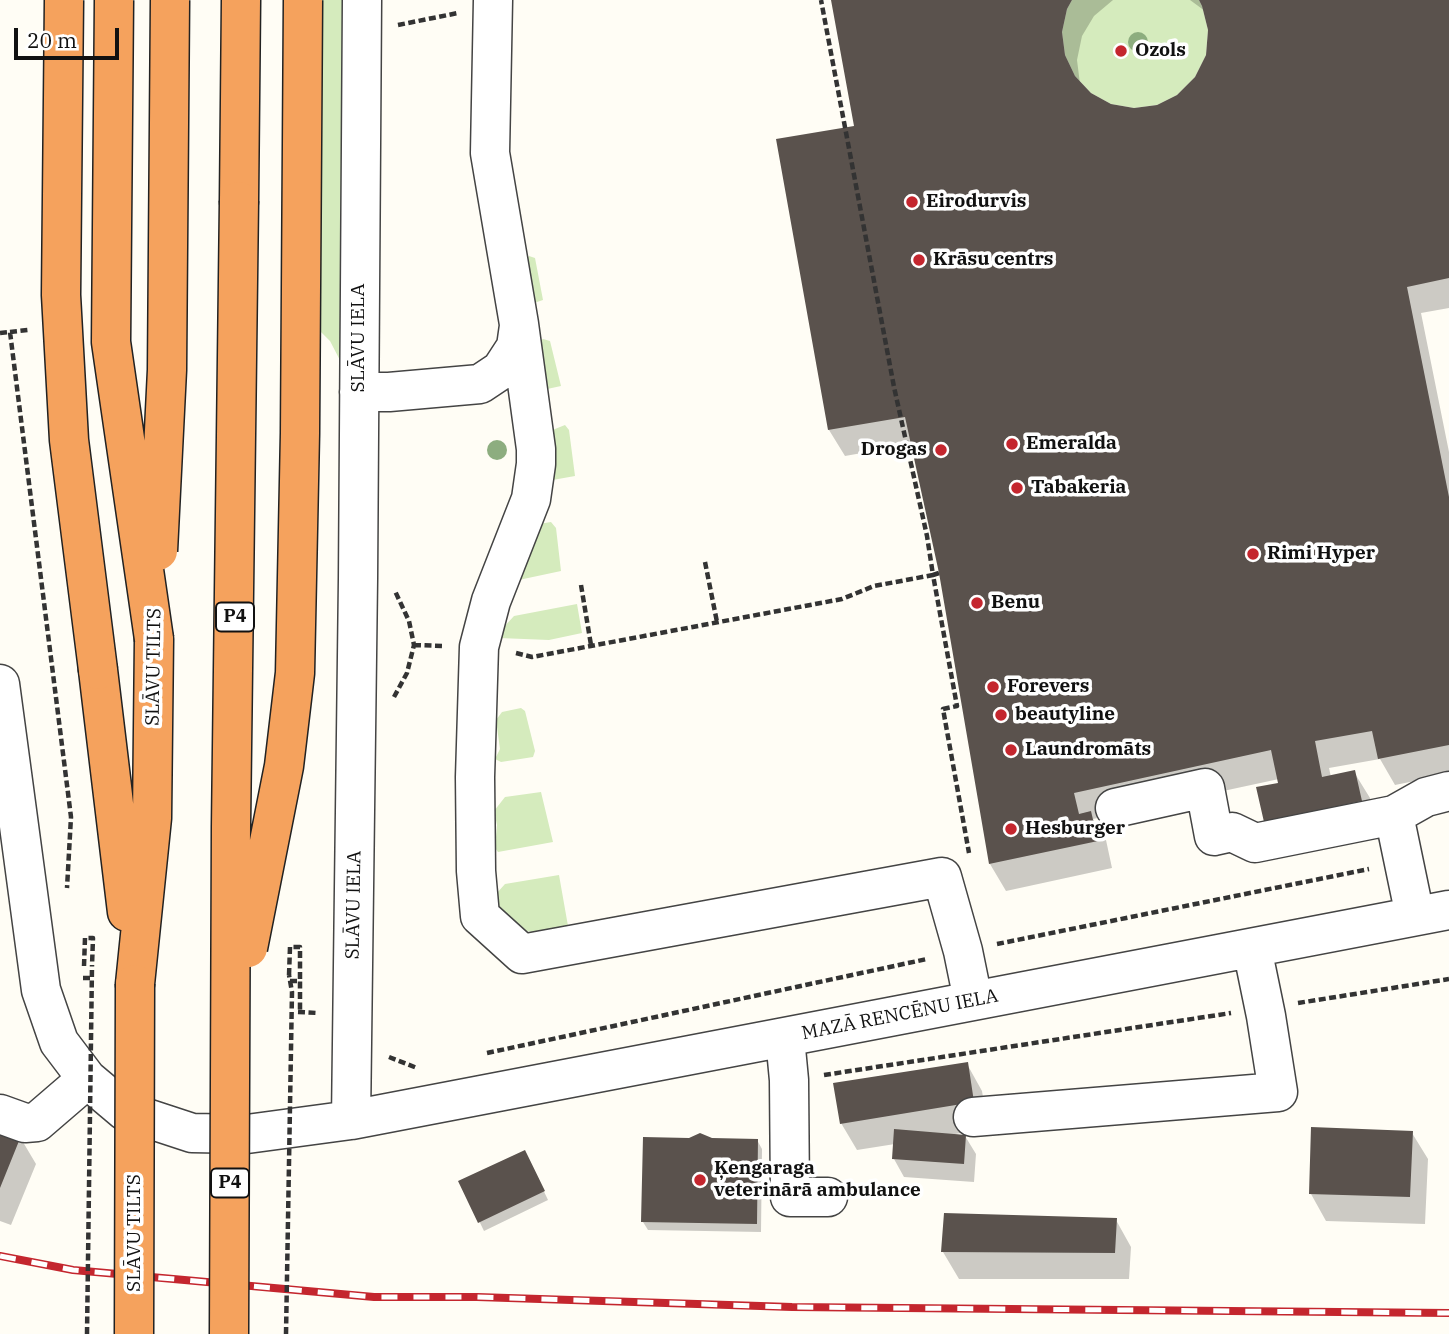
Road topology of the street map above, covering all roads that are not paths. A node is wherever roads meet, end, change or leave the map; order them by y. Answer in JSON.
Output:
{"nodes":[{"id":1,"x":64,"y":0,"type":"edge"},
{"id":2,"x":114,"y":0,"type":"edge"},
{"id":3,"x":170,"y":0,"type":"edge"},
{"id":4,"x":241,"y":0,"type":"edge"},
{"id":5,"x":303,"y":0,"type":"edge"},
{"id":6,"x":362,"y":0,"type":"edge"},
{"id":7,"x":493,"y":0,"type":"edge"},
{"id":8,"x":519,"y":324,"type":"junction"},
{"id":9,"x":480,"y":384,"type":"junction"},
{"id":10,"x":359,"y":391,"type":"junction"},
{"id":11,"x":536,"y":449,"type":"junction"},
{"id":12,"x":154,"y":639,"type":"junction"},
{"id":13,"x":0,"y":684,"type":"edge"},
{"id":14,"x":3,"y":735,"type":"edge"},
{"id":15,"x":7,"y":785,"type":"edge"},
{"id":16,"x":1449,"y":791,"type":"edge"},
{"id":17,"x":1115,"y":807,"type":"dead end"},
{"id":18,"x":1394,"y":815,"type":"junction"},
{"id":19,"x":1432,"y":913,"type":"edge"},
{"id":20,"x":1252,"y":948,"type":"junction"},
{"id":21,"x":135,"y":984,"type":"junction"},
{"id":22,"x":972,"y":1000,"type":"junction"},
{"id":23,"x":232,"y":1033,"type":"junction"},
{"id":24,"x":785,"y":1038,"type":"junction"},
{"id":25,"x":86,"y":1079,"type":"junction"},
{"id":26,"x":0,"y":1114,"type":"edge"},
{"id":27,"x":973,"y":1117,"type":"dead end"},
{"id":28,"x":351,"y":1121,"type":"junction"},
{"id":29,"x":828,"y":1197,"type":"dead end"},
{"id":30,"x":134,"y":1334,"type":"edge"},
{"id":31,"x":229,"y":1334,"type":"edge"}],
"edges":[{"from":1,"to":21,"type":"highway","bridge":true},
{"from":2,"to":12,"type":"highway","bridge":true},
{"from":3,"to":12,"type":"highway","name":"SLĀVU TILTS","bridge":true},
{"from":4,"to":23,"type":"highway","number":"P4","bridge":true},
{"from":5,"to":23,"type":"highway","bridge":true},
{"from":6,"to":10,"type":"street","name":"SLĀVU IELA"},
{"from":7,"to":8,"type":"street"},
{"from":8,"to":9,"type":"street"},
{"from":8,"to":11,"type":"street"},
{"from":9,"to":10,"type":"street"},
{"from":9,"to":11,"type":"street"},
{"from":10,"to":28,"type":"street","name":"SLĀVU IELA"},
{"from":11,"to":22,"type":"street"},
{"from":12,"to":21,"type":"highway","name":"SLĀVU TILTS"},
{"from":13,"to":14,"type":"street"},
{"from":14,"to":15,"type":"street"},
{"from":15,"to":25,"type":"street"},
{"from":16,"to":18,"type":"street"},
{"from":17,"to":18,"type":"street"},
{"from":18,"to":19,"type":"street"},
{"from":19,"to":20,"type":"street","name":"MAZĀ RENCĒNU IELA"},
{"from":20,"to":22,"type":"street","name":"MAZĀ RENCĒNU IELA"},
{"from":20,"to":27,"type":"street"},
{"from":21,"to":30,"type":"highway","name":"SLĀVU TILTS","bridge":true},
{"from":22,"to":24,"type":"street","name":"MAZĀ RENCĒNU IELA"},
{"from":23,"to":31,"type":"highway","number":"P4","bridge":true},
{"from":24,"to":28,"type":"street","name":"MAZĀ RENCĒNU IELA"},
{"from":24,"to":29,"type":"street"},
{"from":25,"to":26,"type":"street"},
{"from":25,"to":28,"type":"street"}]}
